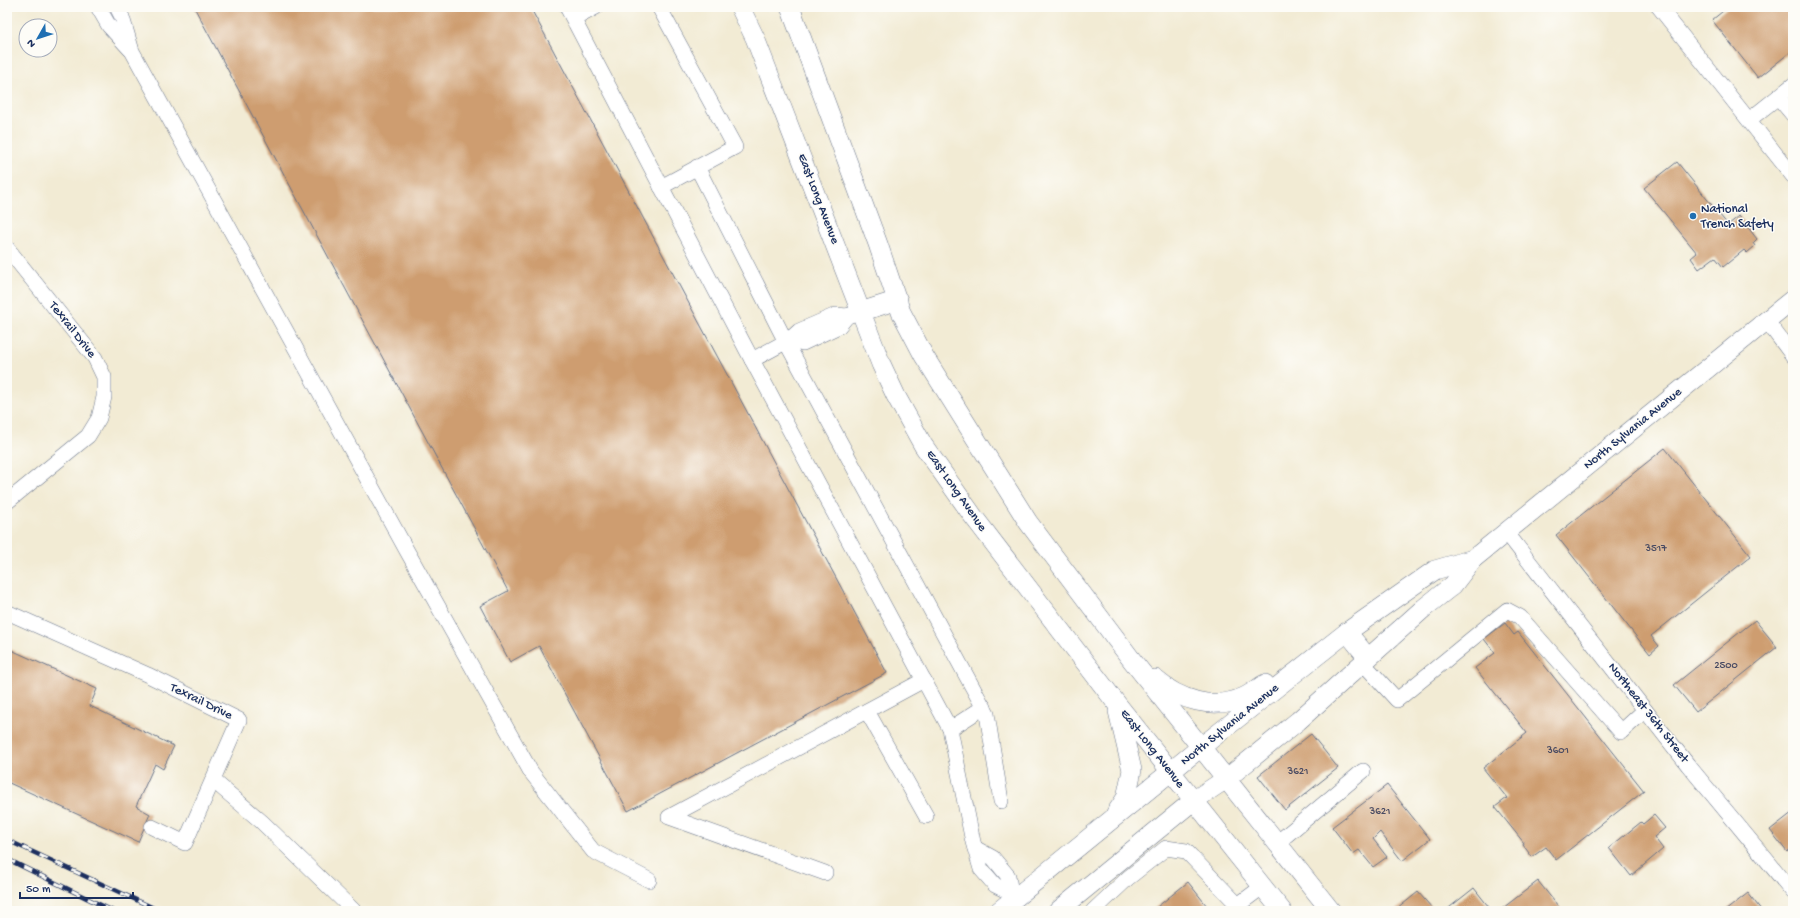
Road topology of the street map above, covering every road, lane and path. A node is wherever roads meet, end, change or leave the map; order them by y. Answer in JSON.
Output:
{"nodes":[{"id":1,"x":98,"y":7,"type":"edge"},
{"id":2,"x":117,"y":7,"type":"edge"},
{"id":3,"x":596,"y":7,"type":"edge"},
{"id":4,"x":659,"y":7,"type":"edge"},
{"id":5,"x":740,"y":7,"type":"edge"},
{"id":6,"x":790,"y":7,"type":"edge"},
{"id":7,"x":1659,"y":7,"type":"edge"},
{"id":8,"x":571,"y":13,"type":"edge"},
{"id":9,"x":132,"y":51,"type":"junction"},
{"id":10,"x":1793,"y":84,"type":"edge"},
{"id":11,"x":1778,"y":97,"type":"junction"},
{"id":12,"x":1793,"y":115,"type":"edge"},
{"id":13,"x":1749,"y":120,"type":"junction"},
{"id":14,"x":698,"y":167,"type":"junction"},
{"id":15,"x":1793,"y":176,"type":"edge"},
{"id":16,"x":661,"y":186,"type":"junction"},
{"id":17,"x":7,"y":248,"type":"edge"},
{"id":18,"x":1793,"y":299,"type":"edge"},
{"id":19,"x":898,"y":300,"type":"junction"},
{"id":20,"x":854,"y":314,"type":"junction"},
{"id":21,"x":1766,"y":320,"type":"junction"},
{"id":22,"x":788,"y":341,"type":"junction"},
{"id":23,"x":1793,"y":356,"type":"edge"},
{"id":24,"x":752,"y":360,"type":"junction"},
{"id":25,"x":7,"y":502,"type":"edge"},
{"id":26,"x":1506,"y":532,"type":"junction"},
{"id":27,"x":1473,"y":559,"type":"junction"},
{"id":28,"x":7,"y":612,"type":"edge"},
{"id":29,"x":1340,"y":637,"type":"junction"},
{"id":30,"x":1130,"y":658,"type":"junction"},
{"id":31,"x":1365,"y":661,"type":"junction"},
{"id":32,"x":924,"y":680,"type":"junction"},
{"id":33,"x":1117,"y":704,"type":"junction"},
{"id":34,"x":984,"y":707,"type":"junction"},
{"id":35,"x":867,"y":710,"type":"junction"},
{"id":36,"x":1645,"y":710,"type":"junction"},
{"id":37,"x":950,"y":729,"type":"junction"},
{"id":38,"x":1201,"y":747,"type":"junction"},
{"id":39,"x":1363,"y":771,"type":"dead end"},
{"id":40,"x":1170,"y":773,"type":"junction"},
{"id":41,"x":1226,"y":779,"type":"junction"},
{"id":42,"x":214,"y":781,"type":"junction"},
{"id":43,"x":1001,"y":801,"type":"dead end"},
{"id":44,"x":1193,"y":801,"type":"junction"},
{"id":45,"x":926,"y":816,"type":"dead end"},
{"id":46,"x":1111,"y":822,"type":"junction"},
{"id":47,"x":152,"y":827,"type":"dead end"},
{"id":48,"x":1277,"y":843,"type":"junction"},
{"id":49,"x":825,"y":873,"type":"dead end"},
{"id":50,"x":649,"y":880,"type":"dead end"},
{"id":51,"x":1262,"y":887,"type":"junction"},
{"id":52,"x":1793,"y":892,"type":"edge"},
{"id":53,"x":1013,"y":896,"type":"junction"},
{"id":54,"x":354,"y":911,"type":"edge"},
{"id":55,"x":999,"y":911,"type":"edge"},
{"id":56,"x":1058,"y":911,"type":"edge"},
{"id":57,"x":1093,"y":911,"type":"edge"},
{"id":58,"x":1282,"y":911,"type":"edge"},
{"id":59,"x":1331,"y":911,"type":"edge"}],
"edges":[{"from":1,"to":9,"type":"street"},
{"from":2,"to":9,"type":"street"},
{"from":3,"to":8,"type":"street"},
{"from":4,"to":14,"type":"street"},
{"from":5,"to":20,"type":"main road","name":"East Long Avenue"},
{"from":6,"to":19,"type":"main road"},
{"from":7,"to":13,"type":"street"},
{"from":8,"to":16,"type":"street"},
{"from":9,"to":50,"type":"street"},
{"from":10,"to":11,"type":"street"},
{"from":11,"to":12,"type":"street"},
{"from":11,"to":13,"type":"street"},
{"from":13,"to":15,"type":"street"},
{"from":14,"to":16,"type":"street"},
{"from":14,"to":22,"type":"street"},
{"from":16,"to":24,"type":"street"},
{"from":17,"to":25,"type":"street","name":"Texrail Drive"},
{"from":18,"to":21,"type":"main road","name":"North Sylvania Avenue"},
{"from":19,"to":20,"type":"main road"},
{"from":19,"to":30,"type":"main road"},
{"from":20,"to":22,"type":"street"},
{"from":20,"to":33,"type":"main road","name":"East Long Avenue"},
{"from":21,"to":23,"type":"street"},
{"from":21,"to":26,"type":"main road","name":"North Sylvania Avenue"},
{"from":22,"to":24,"type":"street"},
{"from":22,"to":34,"type":"street"},
{"from":24,"to":32,"type":"street"},
{"from":26,"to":27,"type":"main road","name":"North Sylvania Avenue"},
{"from":26,"to":36,"type":"street","name":"Northeast 36th Street"},
{"from":27,"to":29,"type":"main road","name":"North Sylvania Avenue"},
{"from":27,"to":31,"type":"main road","name":"North Sylvania Avenue"},
{"from":28,"to":42,"type":"street","name":"Texrail Drive"},
{"from":29,"to":30,"type":"main road"},
{"from":29,"to":31,"type":"main road"},
{"from":29,"to":38,"type":"main road","name":"North Sylvania Avenue"},
{"from":30,"to":38,"type":"main road"},
{"from":31,"to":36,"type":"street"},
{"from":31,"to":41,"type":"main road","name":"North Sylvania Avenue"},
{"from":32,"to":35,"type":"street"},
{"from":32,"to":37,"type":"street"},
{"from":33,"to":40,"type":"main road","name":"East Long Avenue"},
{"from":33,"to":46,"type":"main road"},
{"from":34,"to":37,"type":"street"},
{"from":34,"to":43,"type":"street"},
{"from":35,"to":45,"type":"street"},
{"from":35,"to":49,"type":"street"},
{"from":36,"to":52,"type":"street","name":"Northeast 36th Street"},
{"from":37,"to":53,"type":"street"},
{"from":38,"to":40,"type":"main road","name":"North Sylvania Avenue"},
{"from":38,"to":41,"type":"main road"},
{"from":39,"to":48,"type":"street"},
{"from":40,"to":44,"type":"main road","name":"East Long Avenue"},
{"from":40,"to":46,"type":"main road","name":"North Sylvania Avenue"},
{"from":41,"to":44,"type":"main road","name":"North Sylvania Avenue"},
{"from":41,"to":48,"type":"main road"},
{"from":42,"to":47,"type":"street","name":"Texrail Drive"},
{"from":42,"to":54,"type":"street"},
{"from":44,"to":51,"type":"main road","name":"East Long Avenue"},
{"from":44,"to":56,"type":"main road","name":"North Sylvania Avenue"},
{"from":46,"to":53,"type":"main road","name":"North Sylvania Avenue"},
{"from":48,"to":59,"type":"main road"},
{"from":51,"to":57,"type":"street"},
{"from":51,"to":58,"type":"main road","name":"East Long Avenue"},
{"from":53,"to":55,"type":"main road","name":"North Sylvania Avenue"}]}
